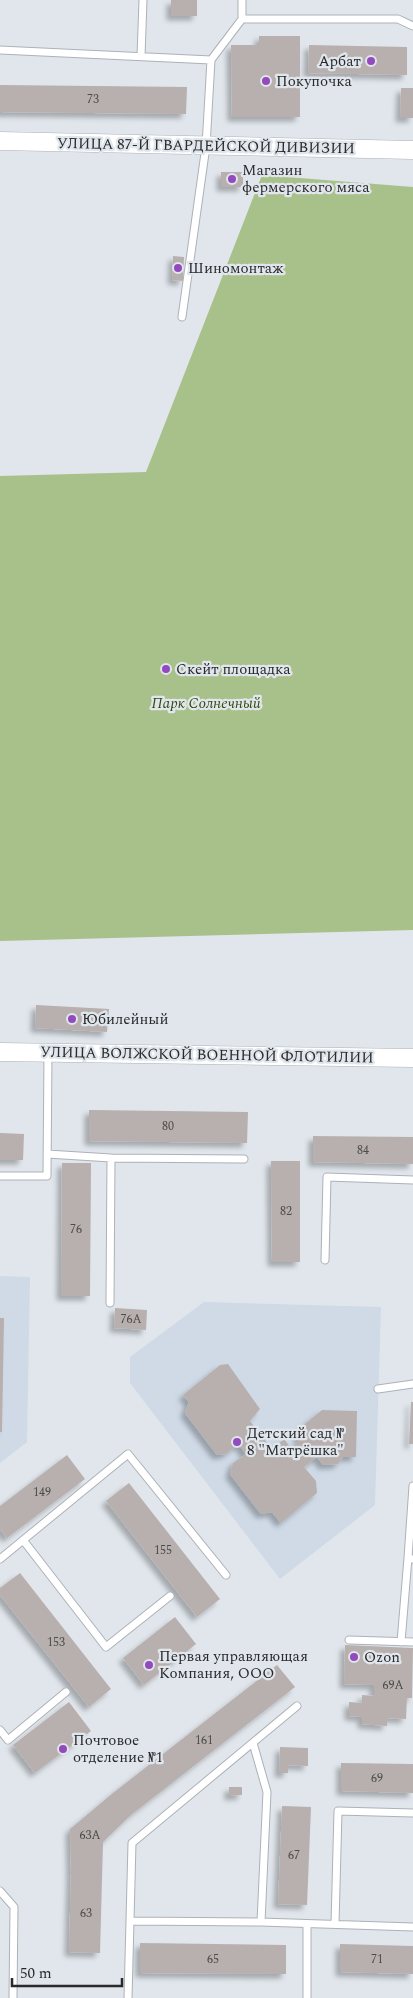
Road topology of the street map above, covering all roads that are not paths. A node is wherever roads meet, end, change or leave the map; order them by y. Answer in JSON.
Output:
{"nodes":[{"id":1,"x":142,"y":0,"type":"edge"},
{"id":2,"x":242,"y":0,"type":"edge"},
{"id":3,"x":242,"y":19,"type":"junction"},
{"id":4,"x":413,"y":26,"type":"edge"},
{"id":5,"x":0,"y":50,"type":"edge"},
{"id":6,"x":141,"y":56,"type":"junction"},
{"id":7,"x":211,"y":60,"type":"junction"},
{"id":8,"x":0,"y":141,"type":"edge"},
{"id":9,"x":206,"y":146,"type":"junction"},
{"id":10,"x":413,"y":150,"type":"edge"},
{"id":11,"x":182,"y":317,"type":"dead end"},
{"id":12,"x":0,"y":1052,"type":"edge"},
{"id":13,"x":48,"y":1052,"type":"junction"},
{"id":14,"x":413,"y":1058,"type":"edge"},
{"id":15,"x":47,"y":1154,"type":"junction"},
{"id":16,"x":111,"y":1158,"type":"junction"},
{"id":17,"x":244,"y":1159,"type":"dead end"},
{"id":18,"x":0,"y":1176,"type":"edge"},
{"id":19,"x":413,"y":1180,"type":"edge"},
{"id":20,"x":325,"y":1260,"type":"dead end"},
{"id":21,"x":110,"y":1303,"type":"dead end"},
{"id":22,"x":413,"y":1384,"type":"edge"},
{"id":23,"x":378,"y":1389,"type":"dead end"},
{"id":24,"x":413,"y":1486,"type":"edge"},
{"id":25,"x":23,"y":1540,"type":"junction"},
{"id":26,"x":0,"y":1559,"type":"edge"},
{"id":27,"x":410,"y":1559,"type":"edge"},
{"id":28,"x":226,"y":1575,"type":"dead end"},
{"id":29,"x":170,"y":1596,"type":"dead end"},
{"id":30,"x":349,"y":1640,"type":"dead end"},
{"id":31,"x":401,"y":1642,"type":"junction"},
{"id":32,"x":413,"y":1642,"type":"edge"},
{"id":33,"x":66,"y":1692,"type":"dead end"},
{"id":34,"x":297,"y":1706,"type":"dead end"},
{"id":35,"x":0,"y":1730,"type":"edge"},
{"id":36,"x":253,"y":1743,"type":"junction"},
{"id":37,"x":413,"y":1813,"type":"edge"},
{"id":38,"x":0,"y":1890,"type":"edge"},
{"id":39,"x":131,"y":1921,"type":"junction"},
{"id":40,"x":261,"y":1922,"type":"junction"},
{"id":41,"x":307,"y":1924,"type":"junction"},
{"id":42,"x":335,"y":1924,"type":"junction"},
{"id":43,"x":413,"y":1927,"type":"edge"},
{"id":44,"x":13,"y":1998,"type":"edge"},
{"id":45,"x":128,"y":1998,"type":"edge"},
{"id":46,"x":307,"y":1998,"type":"edge"}],
"edges":[{"from":1,"to":6,"type":"lane"},
{"from":2,"to":3,"type":"lane"},
{"from":3,"to":4,"type":"lane"},
{"from":3,"to":7,"type":"lane"},
{"from":5,"to":6,"type":"lane"},
{"from":6,"to":7,"type":"lane"},
{"from":7,"to":9,"type":"lane"},
{"from":8,"to":9,"type":"street","name":"УЛИЦА 87-Й ГВАРДЕЙСКОЙ ДИВИЗИИ"},
{"from":9,"to":10,"type":"street","name":"УЛИЦА 87-Й ГВАРДЕЙСКОЙ ДИВИЗИИ"},
{"from":9,"to":11,"type":"lane"},
{"from":12,"to":13,"type":"street","name":"УЛИЦА ВОЛЖСКОЙ ВОЕННОЙ ФЛОТИЛИИ"},
{"from":13,"to":14,"type":"street","name":"УЛИЦА ВОЛЖСКОЙ ВОЕННОЙ ФЛОТИЛИИ"},
{"from":13,"to":15,"type":"lane"},
{"from":15,"to":16,"type":"lane"},
{"from":15,"to":18,"type":"lane"},
{"from":16,"to":17,"type":"lane"},
{"from":16,"to":21,"type":"lane"},
{"from":19,"to":20,"type":"lane"},
{"from":22,"to":23,"type":"lane"},
{"from":24,"to":27,"type":"lane"},
{"from":25,"to":26,"type":"lane"},
{"from":25,"to":28,"type":"lane"},
{"from":25,"to":29,"type":"lane"},
{"from":27,"to":31,"type":"lane"},
{"from":30,"to":31,"type":"lane"},
{"from":31,"to":32,"type":"lane"},
{"from":33,"to":35,"type":"lane"},
{"from":34,"to":36,"type":"lane"},
{"from":36,"to":39,"type":"lane"},
{"from":36,"to":40,"type":"lane"},
{"from":37,"to":42,"type":"lane"},
{"from":38,"to":44,"type":"lane"},
{"from":39,"to":40,"type":"lane"},
{"from":39,"to":45,"type":"lane"},
{"from":40,"to":41,"type":"lane"},
{"from":41,"to":42,"type":"lane"},
{"from":41,"to":46,"type":"lane"},
{"from":42,"to":43,"type":"lane"}]}
